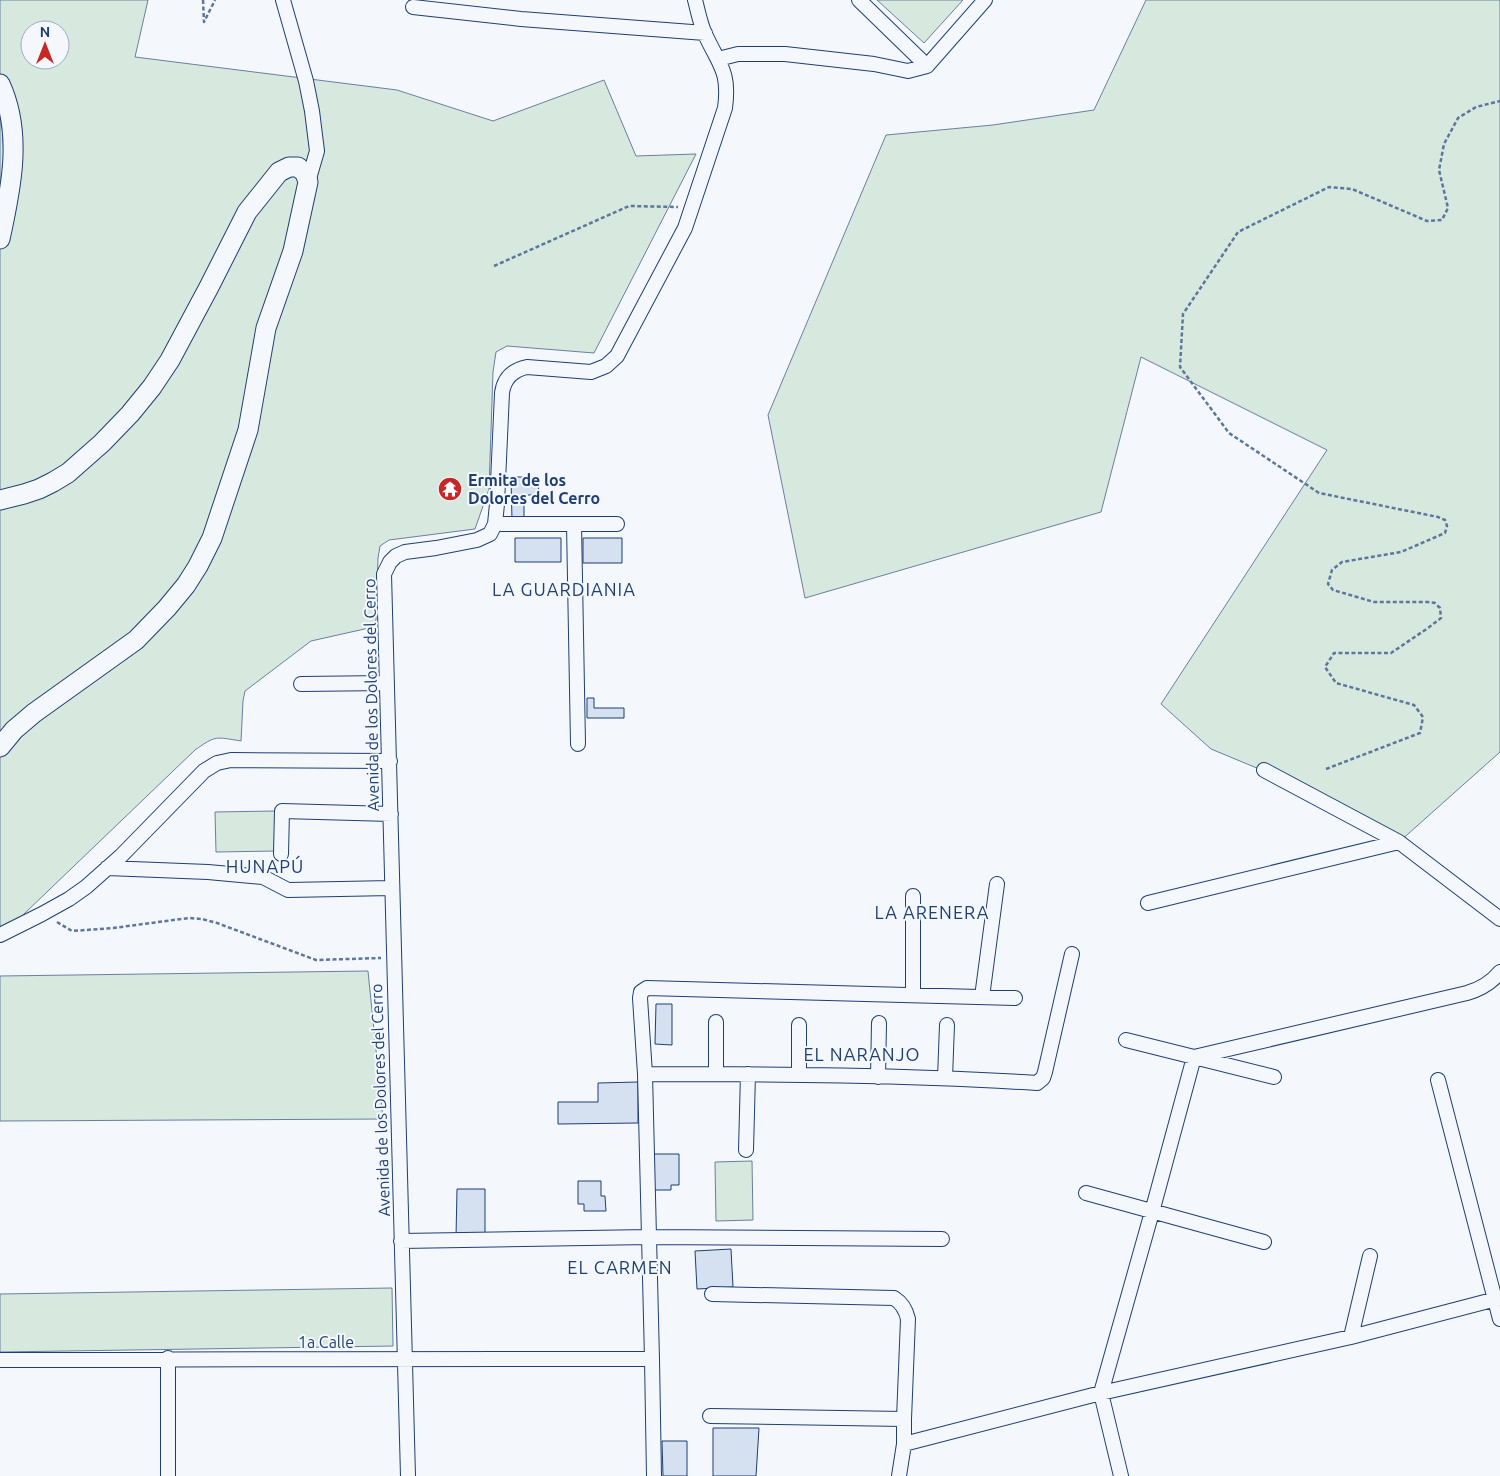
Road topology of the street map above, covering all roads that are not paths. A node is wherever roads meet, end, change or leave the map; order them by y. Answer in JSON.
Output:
{"nodes":[{"id":1,"x":695,"y":0,"type":"edge"},
{"id":2,"x":859,"y":0,"type":"edge"},
{"id":3,"x":985,"y":0,"type":"edge"},
{"id":4,"x":284,"y":1,"type":"edge"},
{"id":5,"x":412,"y":7,"type":"dead end"},
{"id":6,"x":704,"y":33,"type":"junction"},
{"id":7,"x":718,"y":59,"type":"junction"},
{"id":8,"x":927,"y":66,"type":"junction"},
{"id":9,"x":0,"y":84,"type":"edge"},
{"id":10,"x":308,"y":182,"type":"junction"},
{"id":11,"x":0,"y":239,"type":"edge"},
{"id":12,"x":0,"y":500,"type":"edge"},
{"id":13,"x":495,"y":524,"type":"junction"},
{"id":14,"x":574,"y":524,"type":"junction"},
{"id":15,"x":617,"y":524,"type":"dead end"},
{"id":16,"x":387,"y":683,"type":"junction"},
{"id":17,"x":301,"y":684,"type":"dead end"},
{"id":18,"x":578,"y":744,"type":"dead end"},
{"id":19,"x":0,"y":747,"type":"edge"},
{"id":20,"x":390,"y":761,"type":"junction"},
{"id":21,"x":1264,"y":770,"type":"dead end"},
{"id":22,"x":391,"y":814,"type":"junction"},
{"id":23,"x":1398,"y":842,"type":"junction"},
{"id":24,"x":281,"y":854,"type":"dead end"},
{"id":25,"x":108,"y":868,"type":"junction"},
{"id":26,"x":996,"y":884,"type":"dead end"},
{"id":27,"x":392,"y":888,"type":"junction"},
{"id":28,"x":913,"y":896,"type":"dead end"},
{"id":29,"x":1148,"y":903,"type":"dead end"},
{"id":30,"x":1500,"y":919,"type":"edge"},
{"id":31,"x":0,"y":934,"type":"edge"},
{"id":32,"x":1072,"y":954,"type":"dead end"},
{"id":33,"x":1500,"y":972,"type":"edge"},
{"id":34,"x":913,"y":995,"type":"junction"},
{"id":35,"x":982,"y":997,"type":"junction"},
{"id":36,"x":1015,"y":998,"type":"dead end"},
{"id":37,"x":716,"y":1022,"type":"dead end"},
{"id":38,"x":879,"y":1023,"type":"dead end"},
{"id":39,"x":799,"y":1025,"type":"dead end"},
{"id":40,"x":947,"y":1025,"type":"dead end"},
{"id":41,"x":1126,"y":1040,"type":"dead end"},
{"id":42,"x":1194,"y":1057,"type":"junction"},
{"id":43,"x":646,"y":1074,"type":"junction"},
{"id":44,"x":716,"y":1074,"type":"junction"},
{"id":45,"x":748,"y":1074,"type":"junction"},
{"id":46,"x":799,"y":1075,"type":"junction"},
{"id":47,"x":878,"y":1076,"type":"junction"},
{"id":48,"x":1274,"y":1077,"type":"dead end"},
{"id":49,"x":945,"y":1078,"type":"junction"},
{"id":50,"x":1438,"y":1080,"type":"dead end"},
{"id":51,"x":746,"y":1150,"type":"dead end"},
{"id":52,"x":1086,"y":1193,"type":"dead end"},
{"id":53,"x":1152,"y":1212,"type":"junction"},
{"id":54,"x":649,"y":1237,"type":"junction"},
{"id":55,"x":942,"y":1239,"type":"dead end"},
{"id":56,"x":401,"y":1241,"type":"junction"},
{"id":57,"x":1264,"y":1242,"type":"dead end"},
{"id":58,"x":1370,"y":1256,"type":"dead end"},
{"id":59,"x":712,"y":1294,"type":"dead end"},
{"id":60,"x":1498,"y":1298,"type":"edge"},
{"id":61,"x":1500,"y":1319,"type":"edge"},
{"id":62,"x":1351,"y":1337,"type":"junction"},
{"id":63,"x":168,"y":1358,"type":"junction"},
{"id":64,"x":652,"y":1359,"type":"junction"},
{"id":65,"x":0,"y":1360,"type":"edge"},
{"id":66,"x":404,"y":1360,"type":"junction"},
{"id":67,"x":1101,"y":1393,"type":"junction"},
{"id":68,"x":710,"y":1416,"type":"dead end"},
{"id":69,"x":904,"y":1419,"type":"junction"},
{"id":70,"x":904,"y":1444,"type":"junction"},
{"id":71,"x":168,"y":1476,"type":"edge"},
{"id":72,"x":408,"y":1476,"type":"edge"},
{"id":73,"x":654,"y":1476,"type":"edge"},
{"id":74,"x":899,"y":1476,"type":"edge"},
{"id":75,"x":1121,"y":1476,"type":"edge"}],
"edges":[{"from":1,"to":6,"type":"street"},
{"from":2,"to":8,"type":"street"},
{"from":3,"to":8,"type":"street"},
{"from":4,"to":10,"type":"street"},
{"from":5,"to":6,"type":"street"},
{"from":6,"to":7,"type":"street"},
{"from":7,"to":8,"type":"street"},
{"from":7,"to":13,"type":"street"},
{"from":9,"to":11,"type":"street"},
{"from":10,"to":12,"type":"street"},
{"from":10,"to":19,"type":"street"},
{"from":13,"to":14,"type":"street"},
{"from":13,"to":16,"type":"street","name":"Avenida de los Dolores del Cerro"},
{"from":14,"to":15,"type":"street"},
{"from":14,"to":18,"type":"street"},
{"from":16,"to":17,"type":"street"},
{"from":16,"to":20,"type":"street","name":"Avenida de los Dolores del Cerro"},
{"from":20,"to":22,"type":"street","name":"Avenida de los Dolores del Cerro"},
{"from":20,"to":25,"type":"street"},
{"from":21,"to":23,"type":"street"},
{"from":22,"to":24,"type":"street"},
{"from":22,"to":27,"type":"street","name":"Avenida de los Dolores del Cerro"},
{"from":23,"to":29,"type":"street"},
{"from":23,"to":30,"type":"street"},
{"from":25,"to":27,"type":"street"},
{"from":25,"to":31,"type":"street"},
{"from":26,"to":35,"type":"street"},
{"from":27,"to":56,"type":"street","name":"Avenida de los Dolores del Cerro"},
{"from":28,"to":34,"type":"street"},
{"from":32,"to":49,"type":"street"},
{"from":33,"to":42,"type":"street"},
{"from":34,"to":35,"type":"street"},
{"from":34,"to":43,"type":"street"},
{"from":35,"to":36,"type":"street"},
{"from":37,"to":44,"type":"street"},
{"from":38,"to":47,"type":"street"},
{"from":39,"to":46,"type":"street"},
{"from":40,"to":49,"type":"street"},
{"from":41,"to":42,"type":"street"},
{"from":42,"to":48,"type":"street"},
{"from":42,"to":53,"type":"street"},
{"from":43,"to":44,"type":"street"},
{"from":43,"to":54,"type":"street"},
{"from":44,"to":45,"type":"street"},
{"from":45,"to":46,"type":"street"},
{"from":45,"to":51,"type":"street"},
{"from":46,"to":47,"type":"street"},
{"from":47,"to":49,"type":"street"},
{"from":50,"to":60,"type":"street"},
{"from":52,"to":53,"type":"street"},
{"from":53,"to":57,"type":"street"},
{"from":53,"to":67,"type":"street"},
{"from":54,"to":55,"type":"street"},
{"from":54,"to":56,"type":"street"},
{"from":54,"to":64,"type":"street"},
{"from":56,"to":66,"type":"street","name":"Avenida de los Dolores del Cerro"},
{"from":58,"to":62,"type":"street"},
{"from":59,"to":69,"type":"street"},
{"from":60,"to":61,"type":"street"},
{"from":60,"to":62,"type":"street"},
{"from":62,"to":67,"type":"street"},
{"from":63,"to":65,"type":"street","name":"1a Calle"},
{"from":63,"to":66,"type":"street","name":"1a Calle"},
{"from":63,"to":71,"type":"street"},
{"from":64,"to":66,"type":"street","name":"1a Calle"},
{"from":64,"to":73,"type":"street"},
{"from":66,"to":72,"type":"street","name":"Avenida de los Dolores del Cerro"},
{"from":67,"to":70,"type":"street"},
{"from":67,"to":75,"type":"street"},
{"from":68,"to":69,"type":"street"},
{"from":69,"to":70,"type":"street"},
{"from":70,"to":74,"type":"street"}]}
